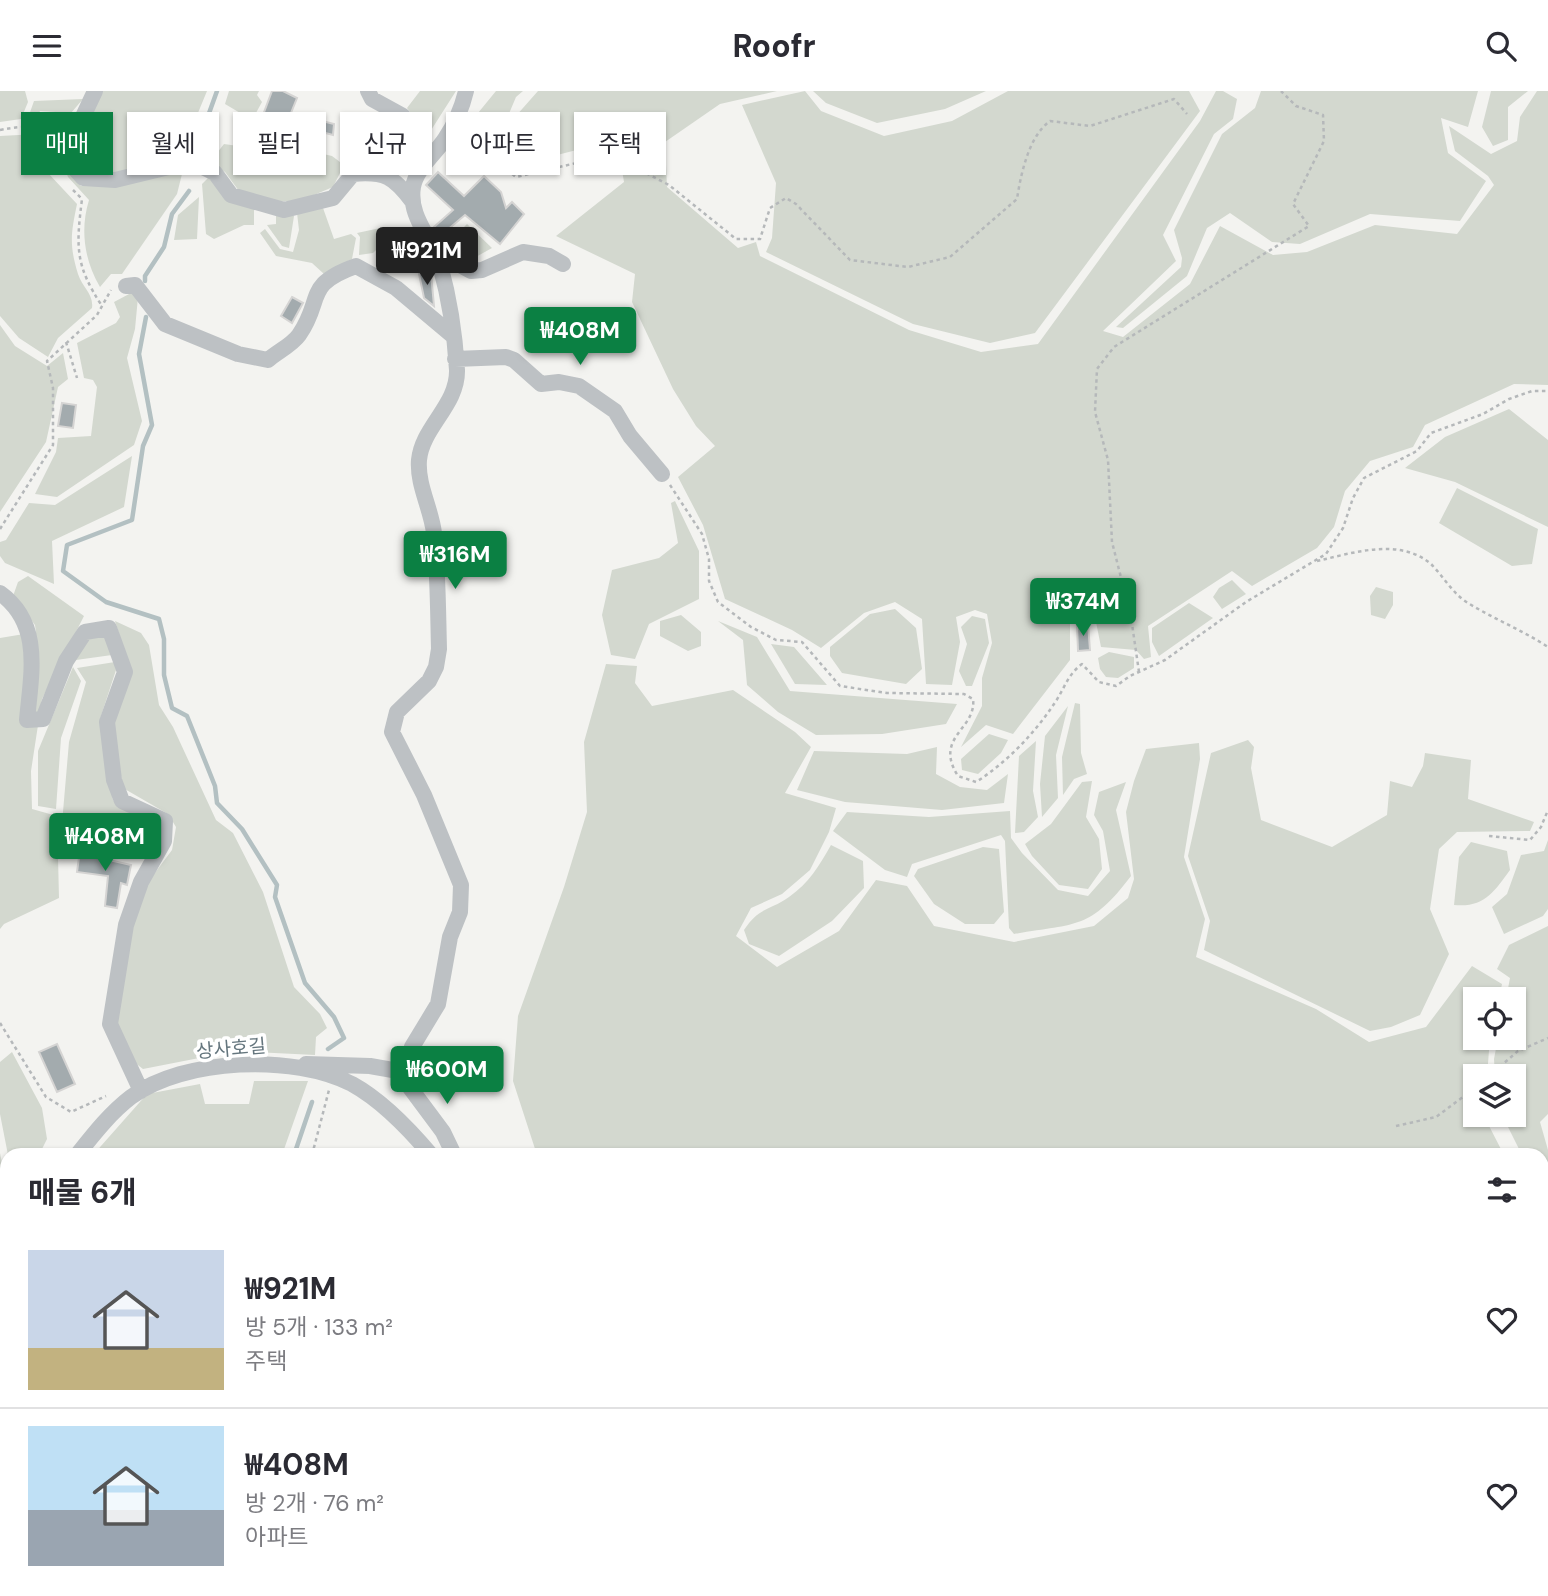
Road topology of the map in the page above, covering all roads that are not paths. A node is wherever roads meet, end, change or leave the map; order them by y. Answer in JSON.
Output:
{"nodes":[{"id":1,"x":95,"y":91,"type":"edge"},
{"id":2,"x":368,"y":91,"type":"edge"},
{"id":3,"x":466,"y":91,"type":"edge"},
{"id":4,"x":395,"y":112,"type":"edge"},
{"id":5,"x":432,"y":154,"type":"edge"},
{"id":6,"x":417,"y":175,"type":"edge"},
{"id":7,"x":412,"y":201,"type":"junction"},
{"id":8,"x":436,"y":252,"type":"junction"},
{"id":9,"x":563,"y":264,"type":"dead end"},
{"id":10,"x":126,"y":286,"type":"road end"},
{"id":11,"x":452,"y":335,"type":"junction"},
{"id":12,"x":456,"y":359,"type":"junction"},
{"id":13,"x":662,"y":474,"type":"road end"},
{"id":14,"x":0,"y":593,"type":"edge"},
{"id":15,"x":292,"y":1066,"type":"junction"},
{"id":16,"x":404,"y":1072,"type":"junction"},
{"id":17,"x":139,"y":1087,"type":"junction"},
{"id":18,"x":83,"y":1148,"type":"edge"},
{"id":19,"x":424,"y":1148,"type":"edge"},
{"id":20,"x":450,"y":1148,"type":"edge"}],
"edges":[{"from":1,"to":7,"type":"street"},
{"from":2,"to":4,"type":"street"},
{"from":3,"to":5,"type":"street"},
{"from":6,"to":7,"type":"street"},
{"from":7,"to":8,"type":"street"},
{"from":8,"to":9,"type":"street"},
{"from":8,"to":11,"type":"street"},
{"from":10,"to":11,"type":"street"},
{"from":11,"to":12,"type":"street"},
{"from":12,"to":13,"type":"street"},
{"from":12,"to":16,"type":"street"},
{"from":14,"to":17,"type":"street"},
{"from":15,"to":16,"type":"street"},
{"from":15,"to":17,"type":"street","name":"상사호길"},
{"from":15,"to":19,"type":"street","name":"상사호길"},
{"from":16,"to":20,"type":"street"},
{"from":17,"to":18,"type":"street","name":"상사호길"}]}
